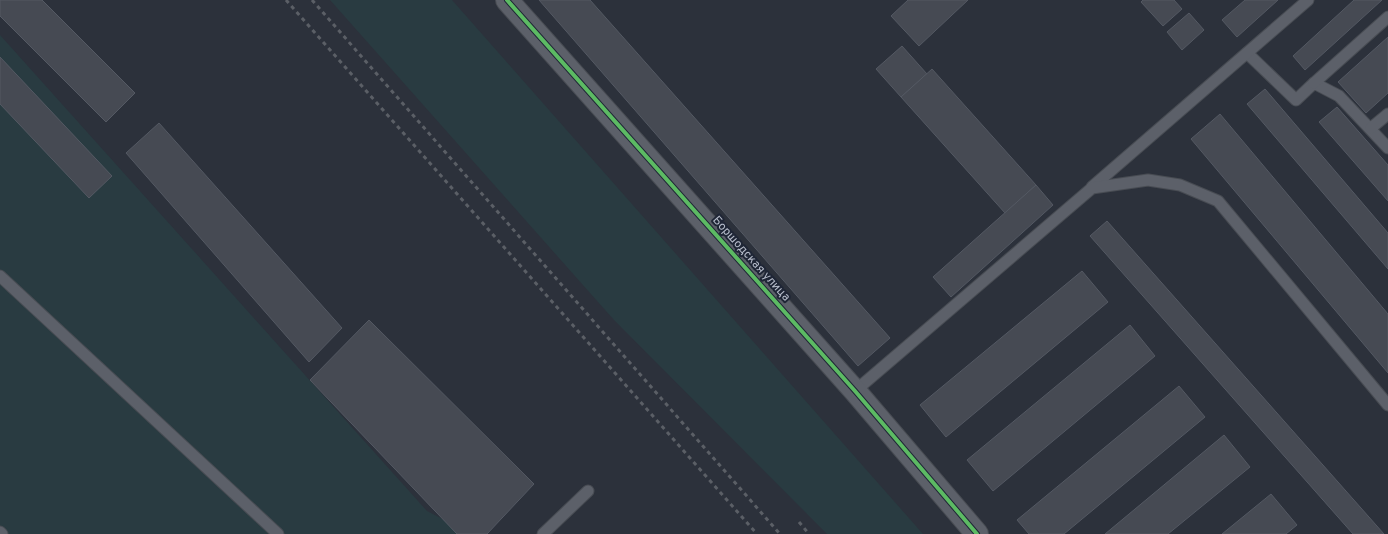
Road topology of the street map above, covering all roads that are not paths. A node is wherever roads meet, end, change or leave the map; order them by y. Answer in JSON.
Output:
{"nodes":[{"id":1,"x":506,"y":0,"type":"edge"},
{"id":2,"x":1308,"y":0,"type":"edge"},
{"id":3,"x":1388,"y":17,"type":"edge"},
{"id":4,"x":1247,"y":53,"type":"junction"},
{"id":5,"x":1314,"y":83,"type":"junction"},
{"id":6,"x":1388,"y":114,"type":"edge"},
{"id":7,"x":1371,"y":128,"type":"junction"},
{"id":8,"x":1388,"y":148,"type":"edge"},
{"id":9,"x":1092,"y":188,"type":"junction"},
{"id":10,"x":0,"y":276,"type":"edge"},
{"id":11,"x":855,"y":391,"type":"junction"},
{"id":12,"x":1388,"y":405,"type":"edge"},
{"id":13,"x":588,"y":491,"type":"dead end"},
{"id":14,"x":278,"y":534,"type":"edge"},
{"id":15,"x":543,"y":534,"type":"edge"},
{"id":16,"x":977,"y":534,"type":"edge"}],
"edges":[{"from":1,"to":11,"type":"street","name":"Боршодская улица"},
{"from":2,"to":4,"type":"lane"},
{"from":3,"to":5,"type":"lane"},
{"from":4,"to":5,"type":"lane"},
{"from":4,"to":9,"type":"lane"},
{"from":5,"to":7,"type":"lane"},
{"from":6,"to":7,"type":"lane"},
{"from":7,"to":8,"type":"lane"},
{"from":9,"to":11,"type":"lane"},
{"from":9,"to":12,"type":"lane"},
{"from":10,"to":14,"type":"lane"},
{"from":11,"to":16,"type":"street","name":"Боршодская улица"},
{"from":13,"to":15,"type":"lane"}]}
